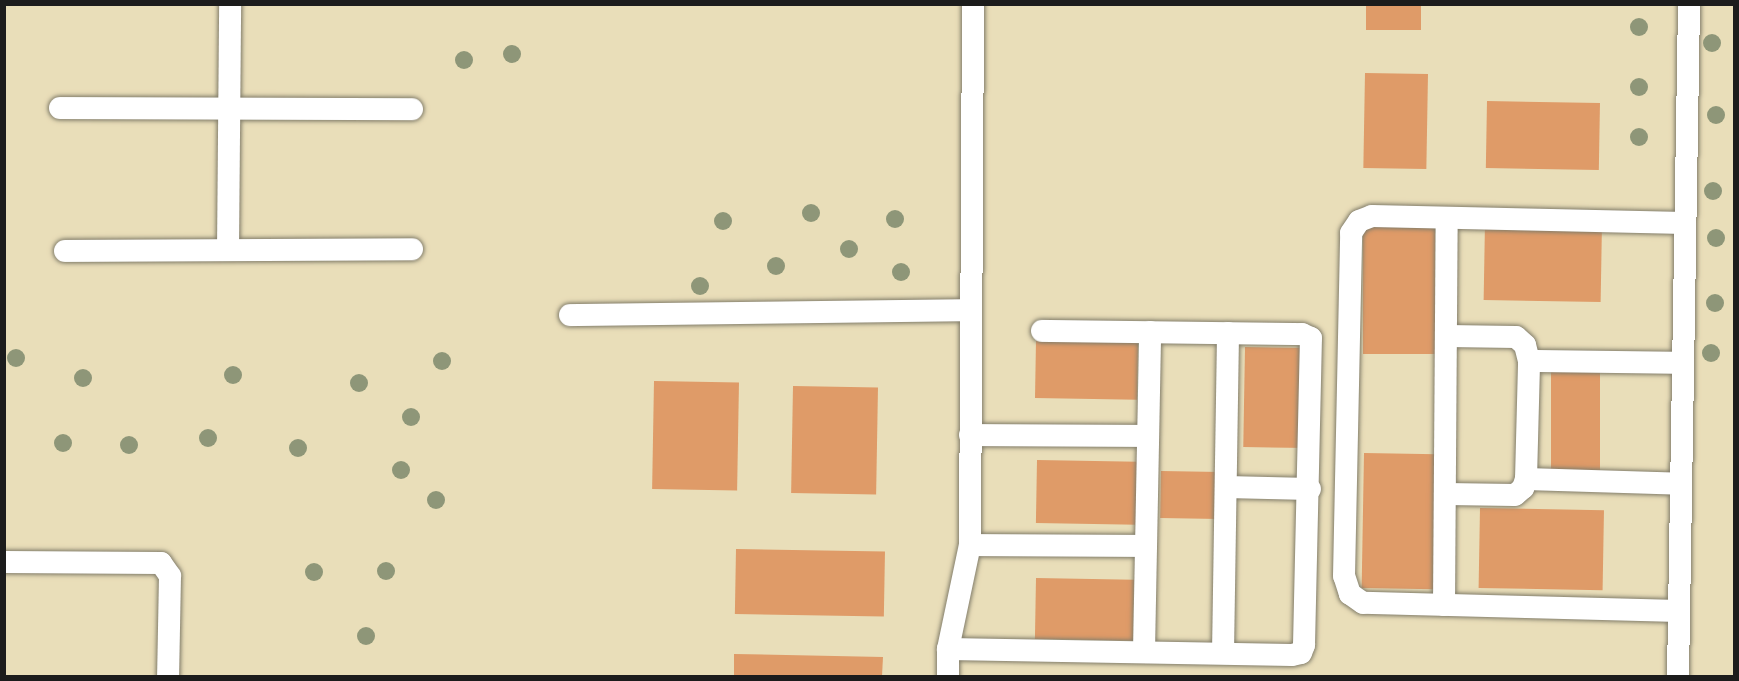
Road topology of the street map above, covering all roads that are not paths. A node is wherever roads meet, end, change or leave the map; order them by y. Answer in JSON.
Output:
{"nodes":[{"id":1,"x":230,"y":4,"type":"edge"},
{"id":2,"x":973,"y":4,"type":"edge"},
{"id":3,"x":1689,"y":4,"type":"edge"},
{"id":4,"x":60,"y":108,"type":"dead end"},
{"id":5,"x":229,"y":109,"type":"junction"},
{"id":6,"x":412,"y":110,"type":"dead end"},
{"id":7,"x":1447,"y":218,"type":"junction"},
{"id":8,"x":1685,"y":223,"type":"junction"},
{"id":9,"x":412,"y":249,"type":"dead end"},
{"id":10,"x":228,"y":250,"type":"junction"},
{"id":11,"x":65,"y":251,"type":"dead end"},
{"id":12,"x":971,"y":310,"type":"junction"},
{"id":13,"x":570,"y":315,"type":"dead end"},
{"id":14,"x":1041,"y":331,"type":"dead end"},
{"id":15,"x":1150,"y":332,"type":"junction"},
{"id":16,"x":1228,"y":333,"type":"junction"},
{"id":17,"x":1447,"y":336,"type":"junction"},
{"id":18,"x":1529,"y":361,"type":"junction"},
{"id":19,"x":1683,"y":363,"type":"junction"},
{"id":20,"x":970,"y":435,"type":"junction"},
{"id":21,"x":1147,"y":436,"type":"junction"},
{"id":22,"x":1526,"y":479,"type":"junction"},
{"id":23,"x":1681,"y":484,"type":"junction"},
{"id":24,"x":1226,"y":487,"type":"junction"},
{"id":25,"x":1310,"y":489,"type":"junction"},
{"id":26,"x":1446,"y":494,"type":"junction"},
{"id":27,"x":970,"y":545,"type":"junction"},
{"id":28,"x":1144,"y":546,"type":"junction"},
{"id":29,"x":4,"y":562,"type":"edge"},
{"id":30,"x":1444,"y":605,"type":"junction"},
{"id":31,"x":1679,"y":611,"type":"junction"},
{"id":32,"x":948,"y":649,"type":"junction"},
{"id":33,"x":1144,"y":652,"type":"junction"},
{"id":34,"x":1223,"y":653,"type":"junction"},
{"id":35,"x":168,"y":676,"type":"edge"},
{"id":36,"x":948,"y":676,"type":"edge"},
{"id":37,"x":1678,"y":676,"type":"edge"}],
"edges":[{"from":1,"to":5,"type":"street"},
{"from":2,"to":12,"type":"street"},
{"from":3,"to":8,"type":"street"},
{"from":4,"to":5,"type":"street"},
{"from":5,"to":6,"type":"street"},
{"from":5,"to":10,"type":"street"},
{"from":7,"to":8,"type":"street"},
{"from":7,"to":17,"type":"street"},
{"from":7,"to":30,"type":"street"},
{"from":8,"to":19,"type":"street"},
{"from":9,"to":10,"type":"street"},
{"from":10,"to":11,"type":"street"},
{"from":12,"to":13,"type":"street"},
{"from":12,"to":20,"type":"street"},
{"from":14,"to":15,"type":"street"},
{"from":15,"to":16,"type":"street"},
{"from":15,"to":21,"type":"street"},
{"from":16,"to":24,"type":"street"},
{"from":16,"to":25,"type":"street"},
{"from":17,"to":18,"type":"street"},
{"from":17,"to":26,"type":"street"},
{"from":18,"to":19,"type":"street"},
{"from":18,"to":22,"type":"street"},
{"from":19,"to":23,"type":"street"},
{"from":20,"to":21,"type":"street"},
{"from":20,"to":27,"type":"street"},
{"from":21,"to":28,"type":"street"},
{"from":22,"to":23,"type":"street"},
{"from":22,"to":26,"type":"street"},
{"from":23,"to":31,"type":"street"},
{"from":24,"to":25,"type":"street"},
{"from":24,"to":34,"type":"street"},
{"from":25,"to":34,"type":"street"},
{"from":26,"to":30,"type":"street"},
{"from":27,"to":28,"type":"street"},
{"from":27,"to":32,"type":"street"},
{"from":28,"to":33,"type":"street"},
{"from":29,"to":35,"type":"street"},
{"from":30,"to":31,"type":"street"},
{"from":31,"to":37,"type":"street"},
{"from":32,"to":33,"type":"street"},
{"from":32,"to":36,"type":"street"},
{"from":33,"to":34,"type":"street"}]}
